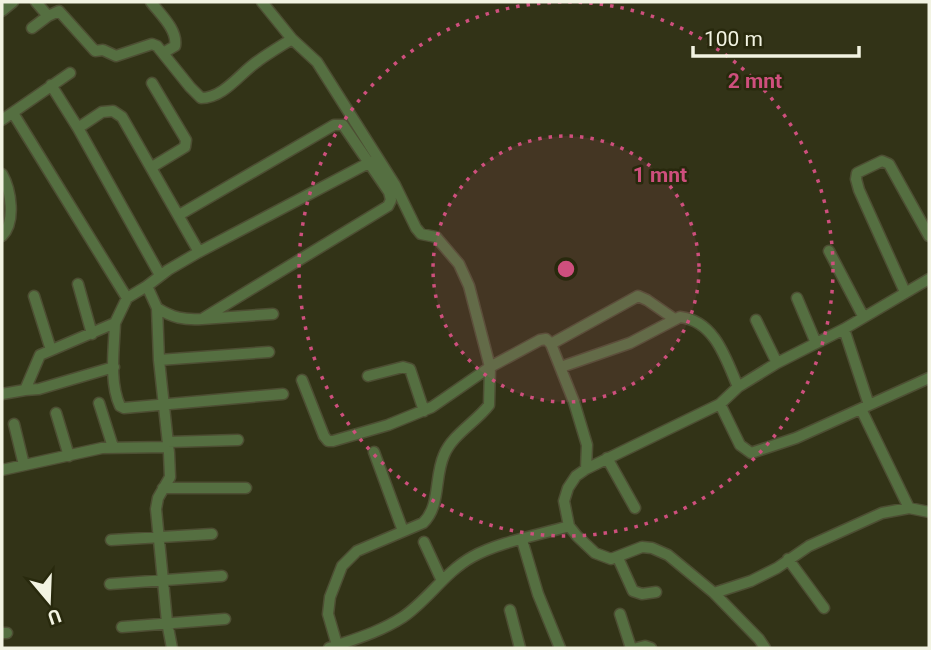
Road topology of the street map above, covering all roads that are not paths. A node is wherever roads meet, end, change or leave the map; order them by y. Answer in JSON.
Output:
{"nodes":[{"id":1,"x":13,"y":2,"type":"edge"},
{"id":2,"x":36,"y":2,"type":"edge"},
{"id":3,"x":151,"y":2,"type":"edge"},
{"id":4,"x":262,"y":2,"type":"edge"},
{"id":5,"x":2,"y":11,"type":"edge"},
{"id":6,"x":48,"y":16,"type":"junction"},
{"id":7,"x":32,"y":28,"type":"dead end"},
{"id":8,"x":292,"y":39,"type":"junction"},
{"id":9,"x":163,"y":53,"type":"junction"},
{"id":10,"x":70,"y":73,"type":"dead end"},
{"id":11,"x":152,"y":83,"type":"dead end"},
{"id":12,"x":51,"y":85,"type":"junction"},
{"id":13,"x":13,"y":113,"type":"junction"},
{"id":14,"x":2,"y":120,"type":"edge"},
{"id":15,"x":78,"y":128,"type":"junction"},
{"id":16,"x":378,"y":158,"type":"junction"},
{"id":17,"x":368,"y":164,"type":"junction"},
{"id":18,"x":152,"y":167,"type":"junction"},
{"id":19,"x":2,"y":174,"type":"edge"},
{"id":20,"x":179,"y":215,"type":"junction"},
{"id":21,"x":2,"y":236,"type":"edge"},
{"id":22,"x":929,"y":236,"type":"edge"},
{"id":23,"x":829,"y":250,"type":"dead end"},
{"id":24,"x":199,"y":252,"type":"junction"},
{"id":25,"x":160,"y":275,"type":"junction"},
{"id":26,"x":929,"y":279,"type":"edge"},
{"id":27,"x":78,"y":284,"type":"dead end"},
{"id":28,"x":147,"y":286,"type":"junction"},
{"id":29,"x":905,"y":292,"type":"junction"},
{"id":30,"x":34,"y":296,"type":"dead end"},
{"id":31,"x":127,"y":298,"type":"junction"},
{"id":32,"x":797,"y":298,"type":"dead end"},
{"id":33,"x":157,"y":308,"type":"junction"},
{"id":34,"x":273,"y":314,"type":"dead end"},
{"id":35,"x":863,"y":316,"type":"junction"},
{"id":36,"x":673,"y":318,"type":"junction"},
{"id":37,"x":202,"y":319,"type":"junction"},
{"id":38,"x":755,"y":320,"type":"dead end"},
{"id":39,"x":115,"y":323,"type":"junction"},
{"id":40,"x":844,"y":330,"type":"junction"},
{"id":41,"x":92,"y":334,"type":"junction"},
{"id":42,"x":816,"y":343,"type":"junction"},
{"id":43,"x":551,"y":344,"type":"junction"},
{"id":44,"x":51,"y":350,"type":"junction"},
{"id":45,"x":269,"y":352,"type":"dead end"},
{"id":46,"x":159,"y":360,"type":"junction"},
{"id":47,"x":777,"y":363,"type":"junction"},
{"id":48,"x":114,"y":367,"type":"junction"},
{"id":49,"x":489,"y":367,"type":"junction"},
{"id":50,"x":561,"y":367,"type":"junction"},
{"id":51,"x":368,"y":376,"type":"dead end"},
{"id":52,"x":929,"y":378,"type":"edge"},
{"id":53,"x":302,"y":380,"type":"dead end"},
{"id":54,"x":738,"y":387,"type":"junction"},
{"id":55,"x":25,"y":390,"type":"junction"},
{"id":56,"x":2,"y":394,"type":"edge"},
{"id":57,"x":283,"y":394,"type":"dead end"},
{"id":58,"x":99,"y":403,"type":"dead end"},
{"id":59,"x":164,"y":403,"type":"junction"},
{"id":60,"x":720,"y":404,"type":"junction"},
{"id":61,"x":865,"y":407,"type":"junction"},
{"id":62,"x":424,"y":411,"type":"junction"},
{"id":63,"x":56,"y":413,"type":"dead end"},
{"id":64,"x":14,"y":424,"type":"dead end"},
{"id":65,"x":238,"y":440,"type":"dead end"},
{"id":66,"x":168,"y":445,"type":"junction"},
{"id":67,"x":113,"y":447,"type":"junction"},
{"id":68,"x":374,"y":452,"type":"dead end"},
{"id":69,"x":69,"y":456,"type":"junction"},
{"id":70,"x":607,"y":458,"type":"junction"},
{"id":71,"x":24,"y":465,"type":"junction"},
{"id":72,"x":586,"y":469,"type":"junction"},
{"id":73,"x":2,"y":470,"type":"edge"},
{"id":74,"x":163,"y":488,"type":"junction"},
{"id":75,"x":246,"y":488,"type":"dead end"},
{"id":76,"x":635,"y":508,"type":"dead end"},
{"id":77,"x":909,"y":508,"type":"junction"},
{"id":78,"x":929,"y":512,"type":"edge"},
{"id":79,"x":569,"y":526,"type":"junction"},
{"id":80,"x":403,"y":531,"type":"junction"},
{"id":81,"x":212,"y":534,"type":"dead end"},
{"id":82,"x":160,"y":537,"type":"junction"},
{"id":83,"x":111,"y":540,"type":"dead end"},
{"id":84,"x":522,"y":540,"type":"junction"},
{"id":85,"x":424,"y":541,"type":"dead end"},
{"id":86,"x":618,"y":558,"type":"junction"},
{"id":87,"x":788,"y":559,"type":"junction"},
{"id":88,"x":222,"y":576,"type":"dead end"},
{"id":89,"x":164,"y":580,"type":"junction"},
{"id":90,"x":442,"y":581,"type":"junction"},
{"id":91,"x":110,"y":584,"type":"dead end"},
{"id":92,"x":656,"y":592,"type":"dead end"},
{"id":93,"x":714,"y":593,"type":"junction"},
{"id":94,"x":824,"y":608,"type":"dead end"},
{"id":95,"x":510,"y":610,"type":"dead end"},
{"id":96,"x":620,"y":614,"type":"dead end"},
{"id":97,"x":225,"y":620,"type":"dead end"},
{"id":98,"x":167,"y":622,"type":"junction"},
{"id":99,"x":122,"y":627,"type":"dead end"},
{"id":100,"x":357,"y":644,"type":"edge"},
{"id":101,"x":333,"y":647,"type":"edge"},
{"id":102,"x":172,"y":648,"type":"edge"},
{"id":103,"x":520,"y":648,"type":"edge"},
{"id":104,"x":560,"y":648,"type":"edge"},
{"id":105,"x":631,"y":648,"type":"edge"},
{"id":106,"x":637,"y":648,"type":"edge"},
{"id":107,"x":651,"y":648,"type":"edge"},
{"id":108,"x":765,"y":648,"type":"edge"}],
"edges":[{"from":1,"to":5,"type":"street"},
{"from":2,"to":6,"type":"street"},
{"from":3,"to":9,"type":"street"},
{"from":4,"to":8,"type":"street"},
{"from":6,"to":7,"type":"street"},
{"from":6,"to":9,"type":"street"},
{"from":8,"to":9,"type":"street"},
{"from":8,"to":16,"type":"street"},
{"from":10,"to":12,"type":"street"},
{"from":11,"to":18,"type":"street"},
{"from":12,"to":13,"type":"street"},
{"from":12,"to":15,"type":"street"},
{"from":13,"to":14,"type":"street"},
{"from":13,"to":31,"type":"street"},
{"from":15,"to":18,"type":"street"},
{"from":15,"to":25,"type":"street"},
{"from":16,"to":17,"type":"street"},
{"from":16,"to":49,"type":"street"},
{"from":17,"to":20,"type":"street"},
{"from":17,"to":24,"type":"street"},
{"from":17,"to":37,"type":"street"},
{"from":18,"to":20,"type":"street"},
{"from":19,"to":21,"type":"street"},
{"from":20,"to":24,"type":"street"},
{"from":22,"to":29,"type":"street"},
{"from":23,"to":35,"type":"street"},
{"from":24,"to":25,"type":"street"},
{"from":25,"to":28,"type":"street"},
{"from":26,"to":29,"type":"street"},
{"from":27,"to":41,"type":"street"},
{"from":28,"to":31,"type":"street"},
{"from":28,"to":33,"type":"street"},
{"from":29,"to":35,"type":"street"},
{"from":30,"to":44,"type":"street"},
{"from":31,"to":39,"type":"street"},
{"from":32,"to":42,"type":"street"},
{"from":33,"to":37,"type":"street"},
{"from":33,"to":46,"type":"street"},
{"from":34,"to":37,"type":"street"},
{"from":35,"to":40,"type":"street"},
{"from":36,"to":43,"type":"street"},
{"from":36,"to":50,"type":"street"},
{"from":36,"to":54,"type":"street"},
{"from":38,"to":47,"type":"street"},
{"from":39,"to":41,"type":"street"},
{"from":39,"to":48,"type":"street"},
{"from":40,"to":42,"type":"street"},
{"from":40,"to":61,"type":"street"},
{"from":41,"to":44,"type":"street"},
{"from":42,"to":47,"type":"street"},
{"from":43,"to":49,"type":"street"},
{"from":43,"to":50,"type":"street"},
{"from":44,"to":55,"type":"street"},
{"from":45,"to":46,"type":"street"},
{"from":46,"to":59,"type":"street"},
{"from":47,"to":54,"type":"street"},
{"from":48,"to":55,"type":"street"},
{"from":48,"to":59,"type":"street"},
{"from":49,"to":62,"type":"street"},
{"from":49,"to":80,"type":"street"},
{"from":50,"to":72,"type":"street"},
{"from":51,"to":62,"type":"street"},
{"from":52,"to":61,"type":"street"},
{"from":53,"to":62,"type":"street"},
{"from":54,"to":60,"type":"street"},
{"from":55,"to":56,"type":"street"},
{"from":57,"to":59,"type":"street"},
{"from":58,"to":67,"type":"street"},
{"from":59,"to":66,"type":"street"},
{"from":60,"to":61,"type":"street"},
{"from":60,"to":70,"type":"street"},
{"from":61,"to":77,"type":"street"},
{"from":63,"to":69,"type":"street"},
{"from":64,"to":71,"type":"street"},
{"from":65,"to":66,"type":"street"},
{"from":66,"to":67,"type":"street"},
{"from":66,"to":74,"type":"street"},
{"from":67,"to":69,"type":"street"},
{"from":68,"to":80,"type":"street"},
{"from":69,"to":71,"type":"street"},
{"from":70,"to":72,"type":"street"},
{"from":70,"to":76,"type":"street"},
{"from":71,"to":73,"type":"street"},
{"from":72,"to":79,"type":"street"},
{"from":74,"to":75,"type":"street"},
{"from":74,"to":82,"type":"street"},
{"from":77,"to":78,"type":"street"},
{"from":77,"to":87,"type":"street"},
{"from":79,"to":84,"type":"street"},
{"from":79,"to":86,"type":"street"},
{"from":80,"to":101,"type":"street"},
{"from":81,"to":82,"type":"street"},
{"from":82,"to":83,"type":"street"},
{"from":82,"to":89,"type":"street"},
{"from":84,"to":90,"type":"street"},
{"from":84,"to":104,"type":"street"},
{"from":85,"to":90,"type":"street"},
{"from":86,"to":92,"type":"street"},
{"from":86,"to":93,"type":"street"},
{"from":87,"to":93,"type":"street"},
{"from":87,"to":94,"type":"street"},
{"from":88,"to":89,"type":"street"},
{"from":89,"to":91,"type":"street"},
{"from":89,"to":98,"type":"street"},
{"from":90,"to":100,"type":"street"},
{"from":93,"to":108,"type":"street"},
{"from":95,"to":103,"type":"street"},
{"from":96,"to":105,"type":"street"},
{"from":97,"to":98,"type":"street"},
{"from":98,"to":99,"type":"street"},
{"from":98,"to":102,"type":"street"},
{"from":100,"to":101,"type":"street"},
{"from":106,"to":107,"type":"street"}]}
